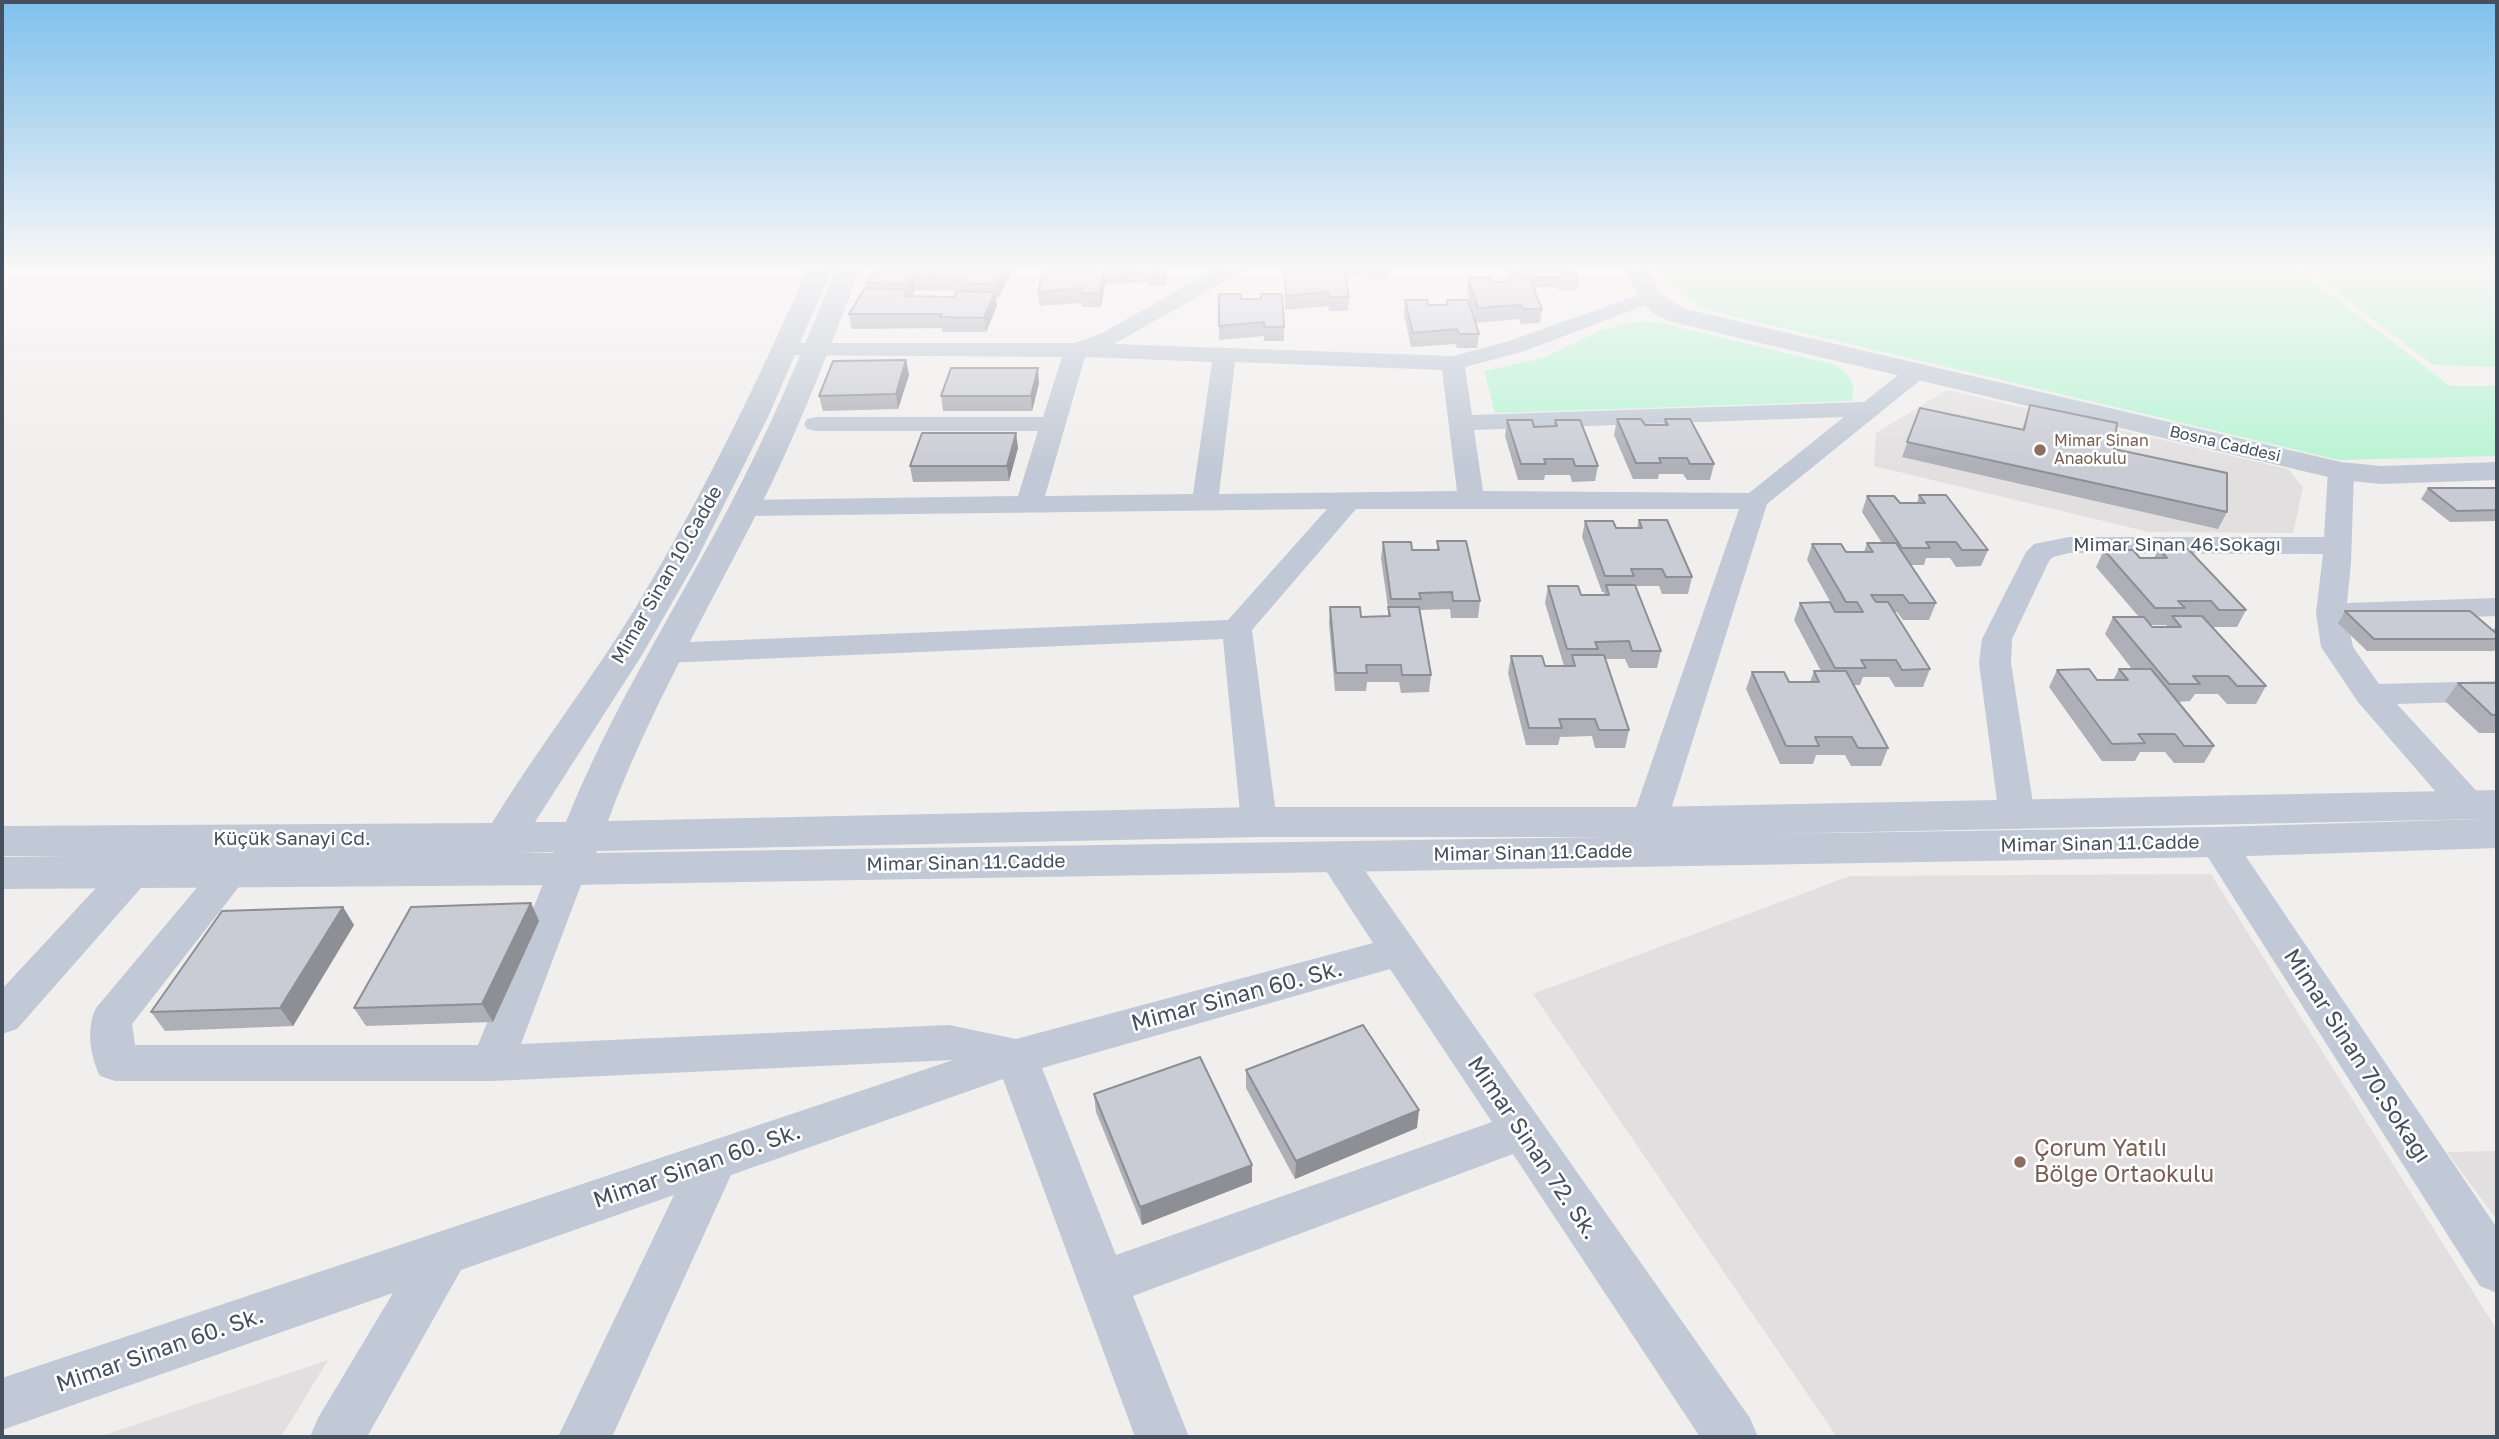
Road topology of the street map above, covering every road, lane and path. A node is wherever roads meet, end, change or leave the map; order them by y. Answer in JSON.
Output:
{"nodes":[{"id":1,"x":805,"y":333,"type":"edge"},
{"id":2,"x":811,"y":333,"type":"edge"},
{"id":3,"x":1118,"y":333,"type":"edge"},
{"id":4,"x":1552,"y":333,"type":"edge"},
{"id":5,"x":1752,"y":333,"type":"edge"},
{"id":6,"x":802,"y":348,"type":"junction"},
{"id":7,"x":1076,"y":350,"type":"junction"},
{"id":8,"x":1224,"y":355,"type":"junction"},
{"id":9,"x":1453,"y":363,"type":"junction"},
{"id":10,"x":1916,"y":372,"type":"junction"},
{"id":11,"x":1868,"y":409,"type":"junction"},
{"id":12,"x":1460,"y":423,"type":"junction"},
{"id":13,"x":816,"y":424,"type":"dead end"},
{"id":14,"x":1053,"y":424,"type":"junction"},
{"id":15,"x":2342,"y":471,"type":"junction"},
{"id":16,"x":2497,"y":471,"type":"edge"},
{"id":17,"x":1471,"y":499,"type":"junction"},
{"id":18,"x":1349,"y":500,"type":"junction"},
{"id":19,"x":1755,"y":501,"type":"junction"},
{"id":20,"x":1205,"y":502,"type":"junction"},
{"id":21,"x":1028,"y":503,"type":"junction"},
{"id":22,"x":744,"y":508,"type":"junction"},
{"id":23,"x":2338,"y":546,"type":"junction"},
{"id":24,"x":2497,"y":607,"type":"edge"},
{"id":25,"x":2331,"y":613,"type":"junction"},
{"id":26,"x":1237,"y":629,"type":"junction"},
{"id":27,"x":665,"y":653,"type":"junction"},
{"id":28,"x":2497,"y":691,"type":"edge"},
{"id":29,"x":2370,"y":695,"type":"junction"},
{"id":30,"x":2487,"y":814,"type":"edge"},
{"id":31,"x":2018,"y":816,"type":"junction"},
{"id":32,"x":1259,"y":822,"type":"junction"},
{"id":33,"x":1648,"y":822,"type":"junction"},
{"id":34,"x":2,"y":841,"type":"edge"},
{"id":35,"x":2217,"y":842,"type":"junction"},
{"id":36,"x":575,"y":852,"type":"junction"},
{"id":37,"x":495,"y":854,"type":"junction"},
{"id":38,"x":1336,"y":857,"type":"junction"},
{"id":39,"x":135,"y":870,"type":"junction"},
{"id":40,"x":233,"y":870,"type":"junction"},
{"id":41,"x":2,"y":873,"type":"edge"},
{"id":42,"x":1399,"y":951,"type":"junction"},
{"id":43,"x":2,"y":1017,"type":"edge"},
{"id":44,"x":1016,"y":1056,"type":"junction"},
{"id":45,"x":492,"y":1063,"type":"junction"},
{"id":46,"x":1522,"y":1131,"type":"junction"},
{"id":47,"x":714,"y":1161,"type":"junction"},
{"id":48,"x":444,"y":1253,"type":"junction"},
{"id":49,"x":2497,"y":1270,"type":"edge"},
{"id":50,"x":1103,"y":1283,"type":"junction"},
{"id":51,"x":2,"y":1404,"type":"edge"},
{"id":52,"x":337,"y":1437,"type":"edge"},
{"id":53,"x":585,"y":1437,"type":"edge"},
{"id":54,"x":1162,"y":1437,"type":"edge"},
{"id":55,"x":1731,"y":1437,"type":"edge"}],
"edges":[{"from":1,"to":6,"type":"street","name":"Mimar Sinan 10.Cadde"},
{"from":2,"to":6,"type":"street","name":"Mimar Sinan 10.Cadde"},
{"from":3,"to":7,"type":"street"},
{"from":4,"to":9,"type":"street"},
{"from":5,"to":10,"type":"street","name":"Bosna Caddesi"},
{"from":6,"to":7,"type":"street"},
{"from":6,"to":22,"type":"street","name":"Mimar Sinan 10.Cadde"},
{"from":6,"to":37,"type":"street","name":"Mimar Sinan 10.Cadde"},
{"from":7,"to":8,"type":"street"},
{"from":7,"to":14,"type":"street"},
{"from":8,"to":9,"type":"street"},
{"from":8,"to":20,"type":"street"},
{"from":9,"to":12,"type":"street"},
{"from":10,"to":11,"type":"street"},
{"from":10,"to":15,"type":"street","name":"Bosna Caddesi"},
{"from":11,"to":12,"type":"street"},
{"from":11,"to":19,"type":"street"},
{"from":12,"to":17,"type":"street"},
{"from":13,"to":14,"type":"street"},
{"from":14,"to":21,"type":"street"},
{"from":15,"to":16,"type":"street","name":"Bosna Caddesi"},
{"from":15,"to":23,"type":"street"},
{"from":17,"to":18,"type":"street"},
{"from":17,"to":19,"type":"street"},
{"from":18,"to":20,"type":"street"},
{"from":18,"to":26,"type":"street"},
{"from":19,"to":33,"type":"street"},
{"from":20,"to":21,"type":"street"},
{"from":21,"to":22,"type":"street"},
{"from":22,"to":27,"type":"street","name":"Mimar Sinan 10.Cadde"},
{"from":23,"to":25,"type":"street"},
{"from":23,"to":31,"type":"street","name":"Mimar Sinan 46.Sokağı"},
{"from":24,"to":25,"type":"street"},
{"from":25,"to":29,"type":"street"},
{"from":26,"to":27,"type":"street"},
{"from":26,"to":32,"type":"street"},
{"from":27,"to":36,"type":"street","name":"Mimar Sinan 10.Cadde"},
{"from":28,"to":29,"type":"street"},
{"from":29,"to":30,"type":"street"},
{"from":30,"to":31,"type":"street","name":"Mimar Sinan 11.Cadde"},
{"from":30,"to":35,"type":"street","name":"Mimar Sinan 11.Cadde"},
{"from":31,"to":33,"type":"street","name":"Mimar Sinan 11.Cadde"},
{"from":32,"to":33,"type":"street","name":"Mimar Sinan 11.Cadde"},
{"from":32,"to":36,"type":"street","name":"Mimar Sinan 11.Cadde"},
{"from":34,"to":37,"type":"street","name":"Küçük Sanayi Cd."},
{"from":35,"to":38,"type":"street","name":"Mimar Sinan 11.Cadde"},
{"from":35,"to":49,"type":"street","name":"Mimar Sinan 70.Sokağı"},
{"from":36,"to":37,"type":"street","name":"Küçük Sanayi Cd."},
{"from":36,"to":38,"type":"street","name":"Mimar Sinan 11.Cadde"},
{"from":36,"to":45,"type":"street"},
{"from":37,"to":40,"type":"street","name":"Küçük Sanayi Cd."},
{"from":38,"to":42,"type":"street","name":"Mimar Sinan 72. Sk."},
{"from":39,"to":40,"type":"street","name":"Küçük Sanayi Cd."},
{"from":39,"to":41,"type":"street","name":"Küçük Sanayi Cd."},
{"from":39,"to":43,"type":"street"},
{"from":40,"to":45,"type":"street"},
{"from":42,"to":44,"type":"street","name":"Mimar Sinan 60. Sk."},
{"from":42,"to":46,"type":"street","name":"Mimar Sinan 72. Sk."},
{"from":44,"to":45,"type":"street"},
{"from":44,"to":47,"type":"street","name":"Mimar Sinan 60. Sk."},
{"from":44,"to":50,"type":"street"},
{"from":46,"to":50,"type":"street"},
{"from":46,"to":55,"type":"street","name":"Mimar Sinan 72. Sk."},
{"from":47,"to":48,"type":"street","name":"Mimar Sinan 60. Sk."},
{"from":47,"to":53,"type":"street"},
{"from":48,"to":51,"type":"street","name":"Mimar Sinan 60. Sk."},
{"from":48,"to":52,"type":"street"},
{"from":50,"to":54,"type":"street"}]}
